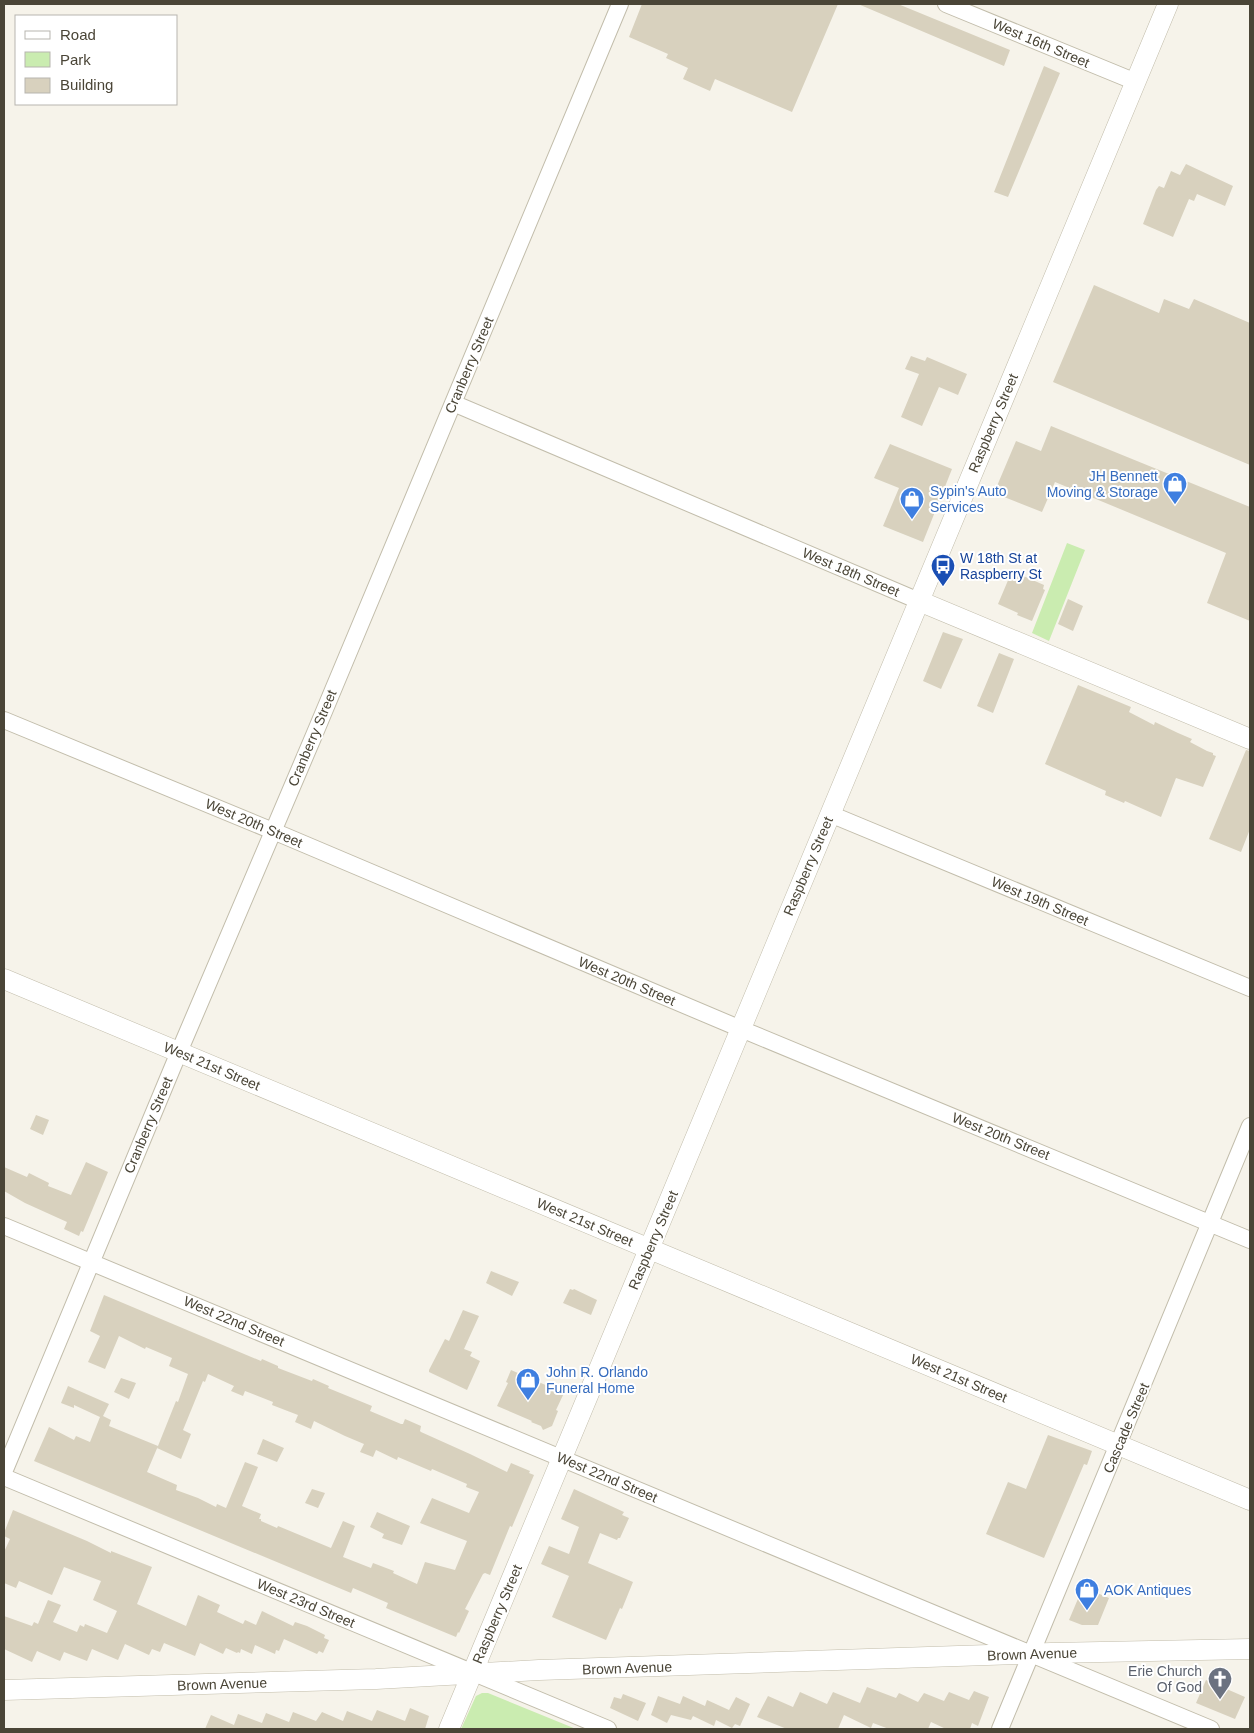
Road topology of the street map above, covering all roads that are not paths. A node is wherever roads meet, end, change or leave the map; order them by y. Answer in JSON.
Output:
{"nodes":[{"id":1,"x":620,"y":4,"type":"edge"},
{"id":2,"x":946,"y":4,"type":"edge"},
{"id":3,"x":1168,"y":4,"type":"edge"},
{"id":4,"x":1136,"y":82,"type":"junction"},
{"id":5,"x":452,"y":403,"type":"junction"},
{"id":6,"x":920,"y":600,"type":"junction"},
{"id":7,"x":4,"y":720,"type":"edge"},
{"id":8,"x":1250,"y":739,"type":"edge"},
{"id":9,"x":830,"y":814,"type":"junction"},
{"id":10,"x":272,"y":830,"type":"junction"},
{"id":11,"x":4,"y":979,"type":"edge"},
{"id":12,"x":1250,"y":988,"type":"edge"},
{"id":13,"x":741,"y":1029,"type":"junction"},
{"id":14,"x":178,"y":1052,"type":"junction"},
{"id":15,"x":1250,"y":1126,"type":"edge"},
{"id":16,"x":1211,"y":1224,"type":"junction"},
{"id":17,"x":4,"y":1226,"type":"edge"},
{"id":18,"x":1250,"y":1240,"type":"edge"},
{"id":19,"x":649,"y":1249,"type":"junction"},
{"id":20,"x":91,"y":1262,"type":"junction"},
{"id":21,"x":1118,"y":1445,"type":"junction"},
{"id":22,"x":562,"y":1458,"type":"junction"},
{"id":23,"x":4,"y":1472,"type":"edge"},
{"id":24,"x":4,"y":1477,"type":"edge"},
{"id":25,"x":1250,"y":1500,"type":"edge"},
{"id":26,"x":1250,"y":1649,"type":"edge"},
{"id":27,"x":1031,"y":1654,"type":"junction"},
{"id":28,"x":472,"y":1673,"type":"junction"},
{"id":29,"x":4,"y":1690,"type":"edge"},
{"id":30,"x":449,"y":1729,"type":"edge"},
{"id":31,"x":608,"y":1729,"type":"edge"},
{"id":32,"x":1000,"y":1729,"type":"edge"},
{"id":33,"x":1211,"y":1729,"type":"edge"}],
"edges":[{"from":1,"to":5,"type":"street","name":"Cranberry Street"},
{"from":2,"to":4,"type":"street","name":"West 16th Street"},
{"from":3,"to":4,"type":"street","name":"Raspberry Street"},
{"from":4,"to":6,"type":"street","name":"Raspberry Street"},
{"from":5,"to":6,"type":"street","name":"West 18th Street"},
{"from":5,"to":10,"type":"street","name":"Cranberry Street"},
{"from":6,"to":8,"type":"street","name":"West 18th Street"},
{"from":6,"to":9,"type":"street","name":"Raspberry Street"},
{"from":7,"to":10,"type":"street","name":"West 20th Street"},
{"from":9,"to":12,"type":"street","name":"West 19th Street"},
{"from":9,"to":13,"type":"street","name":"Raspberry Street"},
{"from":10,"to":13,"type":"street","name":"West 20th Street"},
{"from":10,"to":14,"type":"street","name":"Cranberry Street"},
{"from":11,"to":14,"type":"street","name":"West 21st Street"},
{"from":13,"to":16,"type":"street","name":"West 20th Street"},
{"from":13,"to":19,"type":"street","name":"Raspberry Street"},
{"from":14,"to":19,"type":"street","name":"West 21st Street"},
{"from":14,"to":20,"type":"street","name":"Cranberry Street"},
{"from":15,"to":16,"type":"street","name":"Cascade Street"},
{"from":16,"to":18,"type":"street","name":"West 20th Street"},
{"from":16,"to":21,"type":"street","name":"Cascade Street"},
{"from":17,"to":20,"type":"street","name":"West 22nd Street"},
{"from":19,"to":21,"type":"street","name":"West 21st Street"},
{"from":19,"to":22,"type":"street","name":"Raspberry Street"},
{"from":20,"to":22,"type":"street","name":"West 22nd Street"},
{"from":20,"to":23,"type":"street","name":"Cranberry Street"},
{"from":21,"to":25,"type":"street","name":"West 21st Street"},
{"from":21,"to":27,"type":"street","name":"Cascade Street"},
{"from":22,"to":27,"type":"street","name":"West 22nd Street"},
{"from":22,"to":28,"type":"street","name":"Raspberry Street"},
{"from":24,"to":28,"type":"street","name":"West 23rd Street"},
{"from":26,"to":27,"type":"street","name":"Brown Avenue"},
{"from":27,"to":28,"type":"street","name":"Brown Avenue"},
{"from":27,"to":32,"type":"street","name":"Cascade Street"},
{"from":27,"to":33,"type":"street","name":"West 22nd Street"},
{"from":28,"to":29,"type":"street","name":"Brown Avenue"},
{"from":28,"to":30,"type":"street","name":"Raspberry Street"},
{"from":28,"to":31,"type":"street","name":"West 23rd Street"}]}
